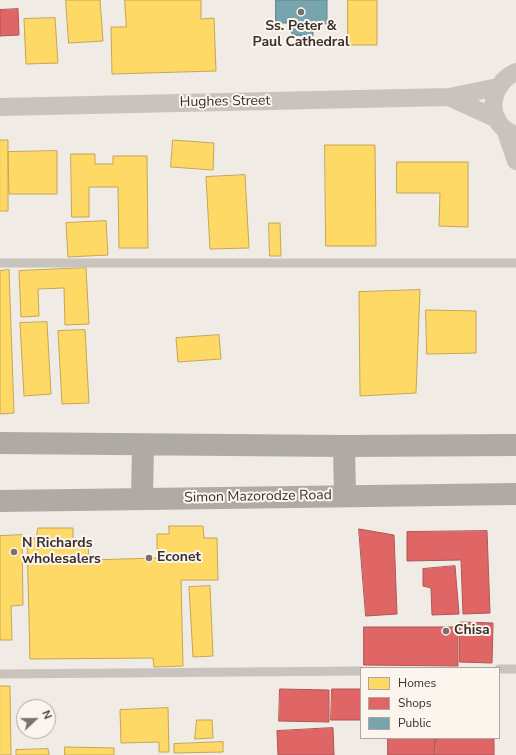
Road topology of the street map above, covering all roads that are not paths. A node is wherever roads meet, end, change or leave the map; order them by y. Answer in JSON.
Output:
{"nodes":[{"id":1,"x":516,"y":70,"type":"edge"},
{"id":2,"x":498,"y":87,"type":"junction"},
{"id":3,"x":450,"y":97,"type":"junction"},
{"id":4,"x":0,"y":107,"type":"edge"},
{"id":5,"x":506,"y":128,"type":"edge"},
{"id":6,"x":516,"y":161,"type":"edge"},
{"id":7,"x":0,"y":263,"type":"edge"},
{"id":8,"x":516,"y":263,"type":"edge"},
{"id":9,"x":0,"y":443,"type":"edge"},
{"id":10,"x":142,"y":445,"type":"junction"},
{"id":11,"x":344,"y":446,"type":"junction"},
{"id":12,"x":516,"y":446,"type":"edge"},
{"id":13,"x":516,"y":494,"type":"edge"},
{"id":14,"x":345,"y":496,"type":"junction"},
{"id":15,"x":142,"y":499,"type":"junction"},
{"id":16,"x":0,"y":502,"type":"edge"},
{"id":17,"x":500,"y":669,"type":"edge"},
{"id":18,"x":516,"y":669,"type":"edge"},
{"id":19,"x":360,"y":671,"type":"edge"},
{"id":20,"x":0,"y":674,"type":"edge"}],
"edges":[{"from":1,"to":2,"type":"street"},
{"from":2,"to":3,"type":"street","name":"Hughes Street"},
{"from":2,"to":5,"type":"street"},
{"from":3,"to":4,"type":"street","name":"Hughes Street"},
{"from":3,"to":5,"type":"street"},
{"from":5,"to":6,"type":"street"},
{"from":7,"to":8,"type":"lane"},
{"from":9,"to":10,"type":"highway"},
{"from":10,"to":11,"type":"highway"},
{"from":10,"to":15,"type":"highway"},
{"from":11,"to":12,"type":"highway"},
{"from":11,"to":14,"type":"highway"},
{"from":13,"to":14,"type":"highway","name":"Simon Mazorodze Road"},
{"from":14,"to":15,"type":"highway","name":"Simon Mazorodze Road"},
{"from":15,"to":16,"type":"highway","name":"Simon Mazorodze Road"},
{"from":17,"to":18,"type":"lane"},
{"from":19,"to":20,"type":"lane"}]}
